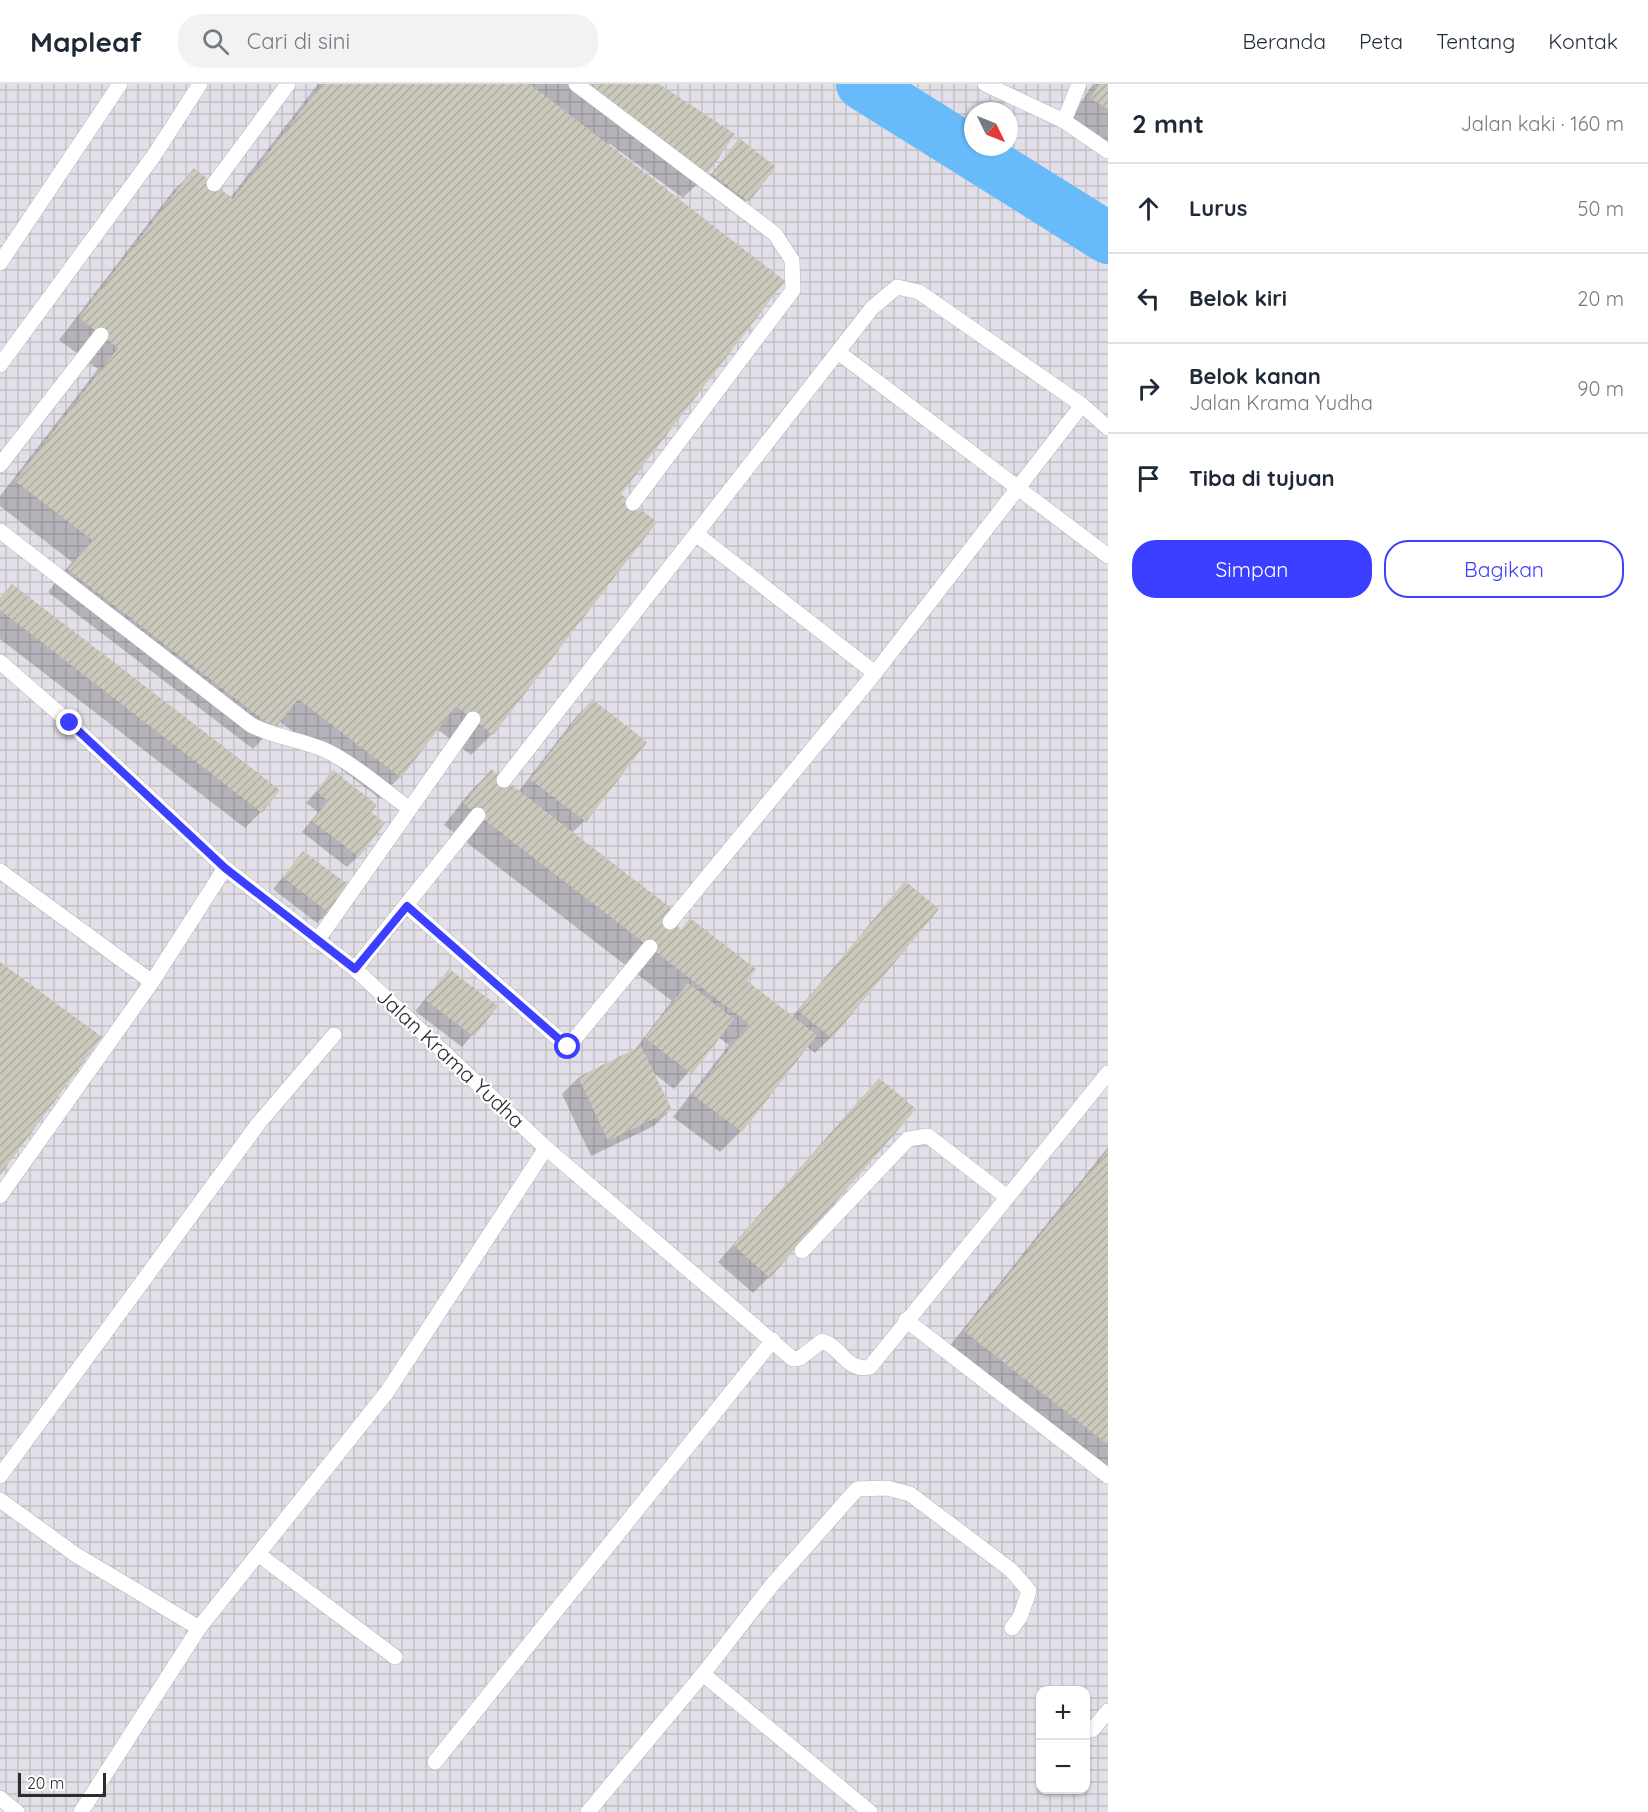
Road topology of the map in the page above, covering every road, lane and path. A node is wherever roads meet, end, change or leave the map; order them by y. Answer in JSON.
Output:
{"nodes":[{"id":1,"x":120,"y":84,"type":"edge"},
{"id":2,"x":200,"y":84,"type":"edge"},
{"id":3,"x":288,"y":84,"type":"edge"},
{"id":4,"x":576,"y":84,"type":"edge"},
{"id":5,"x":985,"y":84,"type":"edge"},
{"id":6,"x":1079,"y":84,"type":"edge"},
{"id":7,"x":1064,"y":121,"type":"junction"},
{"id":8,"x":1108,"y":151,"type":"edge"},
{"id":9,"x":214,"y":184,"type":"dead end"},
{"id":10,"x":0,"y":263,"type":"edge"},
{"id":11,"x":101,"y":335,"type":"dead end"},
{"id":12,"x":838,"y":352,"type":"junction"},
{"id":13,"x":0,"y":365,"type":"edge"},
{"id":14,"x":1082,"y":405,"type":"junction"},
{"id":15,"x":1108,"y":428,"type":"edge"},
{"id":16,"x":0,"y":465,"type":"edge"},
{"id":17,"x":1018,"y":488,"type":"junction"},
{"id":18,"x":633,"y":503,"type":"dead end"},
{"id":19,"x":0,"y":531,"type":"edge"},
{"id":20,"x":696,"y":534,"type":"junction"},
{"id":21,"x":1108,"y":556,"type":"edge"},
{"id":22,"x":0,"y":663,"type":"edge"},
{"id":23,"x":875,"y":673,"type":"junction"},
{"id":24,"x":473,"y":719,"type":"dead end"},
{"id":25,"x":504,"y":780,"type":"dead end"},
{"id":26,"x":409,"y":808,"type":"junction"},
{"id":27,"x":478,"y":815,"type":"dead end"},
{"id":28,"x":225,"y":868,"type":"junction"},
{"id":29,"x":0,"y":871,"type":"edge"},
{"id":30,"x":407,"y":906,"type":"junction"},
{"id":31,"x":670,"y":922,"type":"dead end"},
{"id":32,"x":317,"y":940,"type":"junction"},
{"id":33,"x":650,"y":947,"type":"dead end"},
{"id":34,"x":355,"y":969,"type":"junction"},
{"id":35,"x":152,"y":982,"type":"junction"},
{"id":36,"x":334,"y":1035,"type":"dead end"},
{"id":37,"x":1108,"y":1073,"type":"edge"},
{"id":38,"x":546,"y":1148,"type":"junction"},
{"id":39,"x":0,"y":1196,"type":"edge"},
{"id":40,"x":1006,"y":1197,"type":"junction"},
{"id":41,"x":802,"y":1251,"type":"dead end"},
{"id":42,"x":906,"y":1320,"type":"junction"},
{"id":43,"x":773,"y":1340,"type":"junction"},
{"id":44,"x":0,"y":1476,"type":"edge"},
{"id":45,"x":1108,"y":1476,"type":"edge"},
{"id":46,"x":0,"y":1500,"type":"edge"},
{"id":47,"x":258,"y":1554,"type":"junction"},
{"id":48,"x":199,"y":1628,"type":"junction"},
{"id":49,"x":1012,"y":1628,"type":"dead end"},
{"id":50,"x":395,"y":1657,"type":"dead end"},
{"id":51,"x":703,"y":1674,"type":"junction"},
{"id":52,"x":1108,"y":1711,"type":"edge"},
{"id":53,"x":1092,"y":1730,"type":"dead end"},
{"id":54,"x":435,"y":1762,"type":"dead end"},
{"id":55,"x":0,"y":1798,"type":"edge"},
{"id":56,"x":86,"y":1810,"type":"edge"},
{"id":57,"x":17,"y":1812,"type":"edge"},
{"id":58,"x":588,"y":1812,"type":"edge"},
{"id":59,"x":870,"y":1812,"type":"edge"}],
"edges":[{"from":1,"to":10,"type":"lane"},
{"from":2,"to":13,"type":"lane"},
{"from":3,"to":9,"type":"lane"},
{"from":4,"to":18,"type":"lane"},
{"from":5,"to":7,"type":"lane"},
{"from":6,"to":7,"type":"lane"},
{"from":7,"to":8,"type":"lane"},
{"from":11,"to":16,"type":"lane"},
{"from":12,"to":14,"type":"lane"},
{"from":12,"to":17,"type":"lane"},
{"from":12,"to":20,"type":"lane"},
{"from":14,"to":15,"type":"lane"},
{"from":14,"to":17,"type":"lane"},
{"from":17,"to":21,"type":"lane"},
{"from":17,"to":23,"type":"lane"},
{"from":19,"to":26,"type":"lane"},
{"from":20,"to":23,"type":"lane"},
{"from":20,"to":25,"type":"lane"},
{"from":22,"to":28,"type":"lane","name":"Jalan Krama Yudha"},
{"from":23,"to":31,"type":"lane"},
{"from":24,"to":26,"type":"lane"},
{"from":26,"to":32,"type":"lane"},
{"from":27,"to":30,"type":"lane"},
{"from":28,"to":32,"type":"lane","name":"Jalan Krama Yudha"},
{"from":28,"to":35,"type":"lane"},
{"from":29,"to":35,"type":"lane"},
{"from":30,"to":33,"type":"lane"},
{"from":30,"to":34,"type":"lane"},
{"from":32,"to":34,"type":"lane","name":"Jalan Krama Yudha"},
{"from":34,"to":38,"type":"lane","name":"Jalan Krama Yudha"},
{"from":35,"to":39,"type":"lane"},
{"from":36,"to":44,"type":"lane"},
{"from":37,"to":40,"type":"lane"},
{"from":38,"to":43,"type":"lane","name":"Jalan Krama Yudha"},
{"from":38,"to":47,"type":"lane"},
{"from":40,"to":41,"type":"lane"},
{"from":40,"to":42,"type":"lane"},
{"from":42,"to":43,"type":"lane","name":"Jalan Krama Yudha"},
{"from":42,"to":45,"type":"lane"},
{"from":43,"to":54,"type":"lane"},
{"from":46,"to":48,"type":"lane"},
{"from":47,"to":48,"type":"lane"},
{"from":47,"to":50,"type":"lane"},
{"from":48,"to":56,"type":"lane"},
{"from":49,"to":51,"type":"lane"},
{"from":51,"to":58,"type":"lane"},
{"from":51,"to":59,"type":"lane"},
{"from":52,"to":53,"type":"lane"},
{"from":55,"to":57,"type":"lane"}]}
